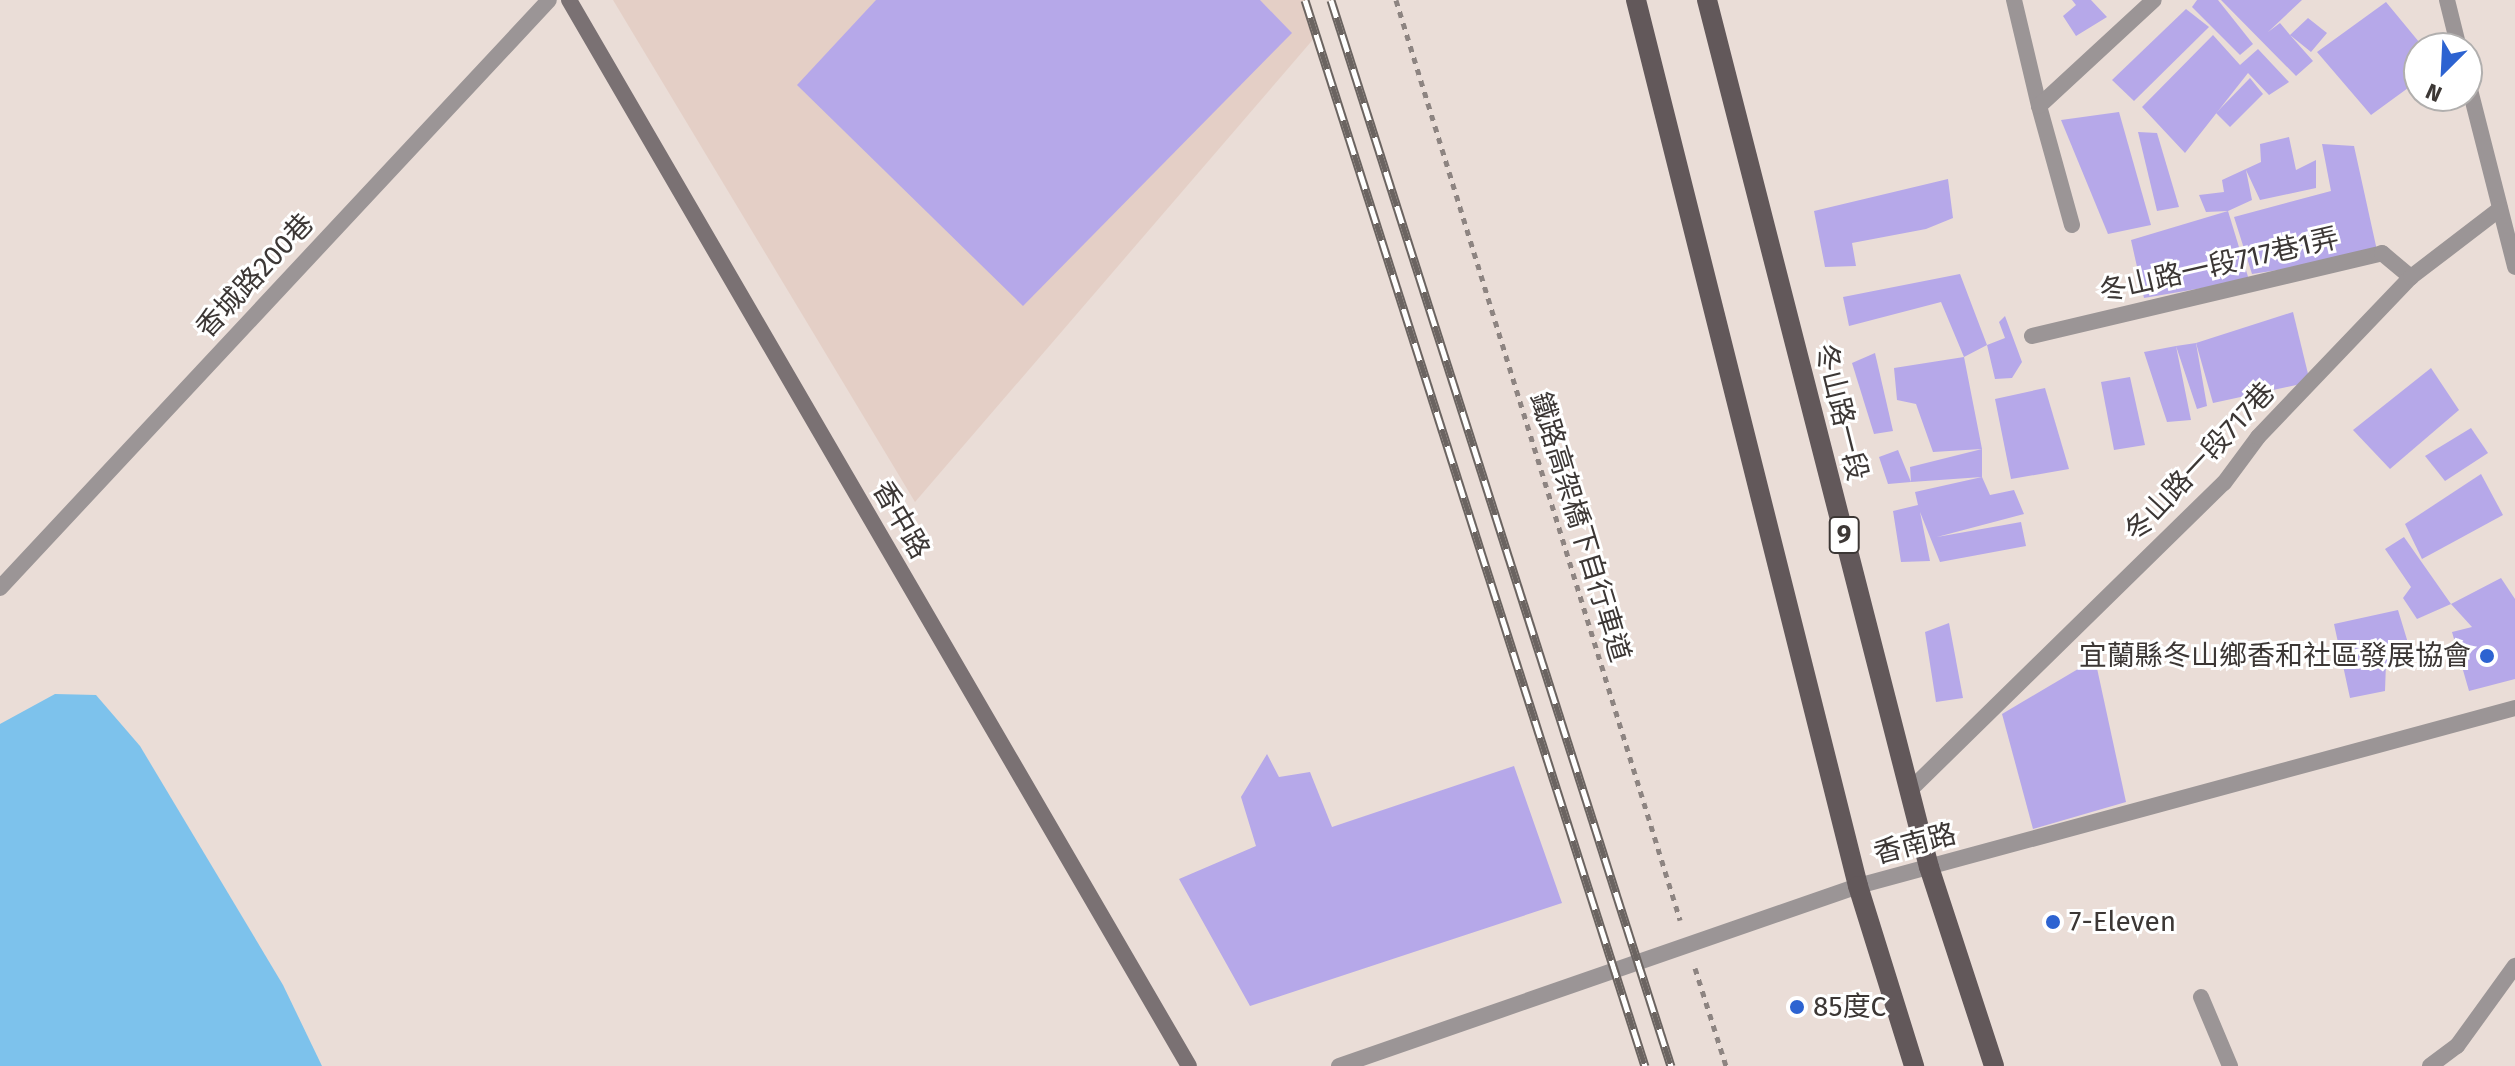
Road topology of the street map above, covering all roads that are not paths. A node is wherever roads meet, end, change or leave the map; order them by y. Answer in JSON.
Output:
{"nodes":[{"id":1,"x":549,"y":0,"type":"edge"},
{"id":2,"x":569,"y":0,"type":"edge"},
{"id":3,"x":1636,"y":0,"type":"edge"},
{"id":4,"x":1707,"y":0,"type":"edge"},
{"id":5,"x":2014,"y":0,"type":"edge"},
{"id":6,"x":2154,"y":0,"type":"edge"},
{"id":7,"x":2447,"y":0,"type":"edge"},
{"id":8,"x":2455,"y":32,"type":"edge"},
{"id":9,"x":2039,"y":106,"type":"junction"},
{"id":10,"x":2476,"y":112,"type":"edge"},
{"id":11,"x":2500,"y":209,"type":"junction"},
{"id":12,"x":2072,"y":225,"type":"dead end"},
{"id":13,"x":2515,"y":267,"type":"edge"},
{"id":14,"x":2411,"y":277,"type":"junction"},
{"id":15,"x":2032,"y":336,"type":"dead end"},
{"id":16,"x":0,"y":588,"type":"edge"},
{"id":17,"x":2515,"y":708,"type":"edge"},
{"id":18,"x":1910,"y":790,"type":"junction"},
{"id":19,"x":1929,"y":867,"type":"junction"},
{"id":20,"x":1858,"y":886,"type":"junction"},
{"id":21,"x":2515,"y":966,"type":"edge"},
{"id":22,"x":2201,"y":997,"type":"dead end"},
{"id":23,"x":1189,"y":1066,"type":"edge"},
{"id":24,"x":1339,"y":1066,"type":"edge"},
{"id":25,"x":1914,"y":1066,"type":"edge"},
{"id":26,"x":1994,"y":1066,"type":"edge"},
{"id":27,"x":2230,"y":1066,"type":"edge"},
{"id":28,"x":2430,"y":1066,"type":"edge"}],
"edges":[{"from":1,"to":16,"type":"street","name":"香城路200巷"},
{"from":2,"to":23,"type":"street","name":"香中路"},
{"from":3,"to":20,"type":"main road"},
{"from":4,"to":18,"type":"main road","name":"冬山路一段","number":"9"},
{"from":5,"to":9,"type":"street"},
{"from":6,"to":9,"type":"street"},
{"from":7,"to":8,"type":"street"},
{"from":9,"to":12,"type":"street"},
{"from":10,"to":11,"type":"street"},
{"from":11,"to":13,"type":"street"},
{"from":11,"to":14,"type":"street","name":"冬山路一段717巷"},
{"from":14,"to":15,"type":"street","name":"冬山路一段717巷1弄"},
{"from":14,"to":18,"type":"street","name":"冬山路一段717巷"},
{"from":17,"to":19,"type":"street","name":"香南路"},
{"from":18,"to":19,"type":"main road","name":"冬山路一段","number":"9"},
{"from":19,"to":20,"type":"street","name":"香南路"},
{"from":19,"to":26,"type":"main road","name":"冬山路一段","number":"9"},
{"from":20,"to":24,"type":"street","name":"香南路"},
{"from":20,"to":25,"type":"main road"},
{"from":21,"to":28,"type":"street"},
{"from":22,"to":27,"type":"street"}]}
